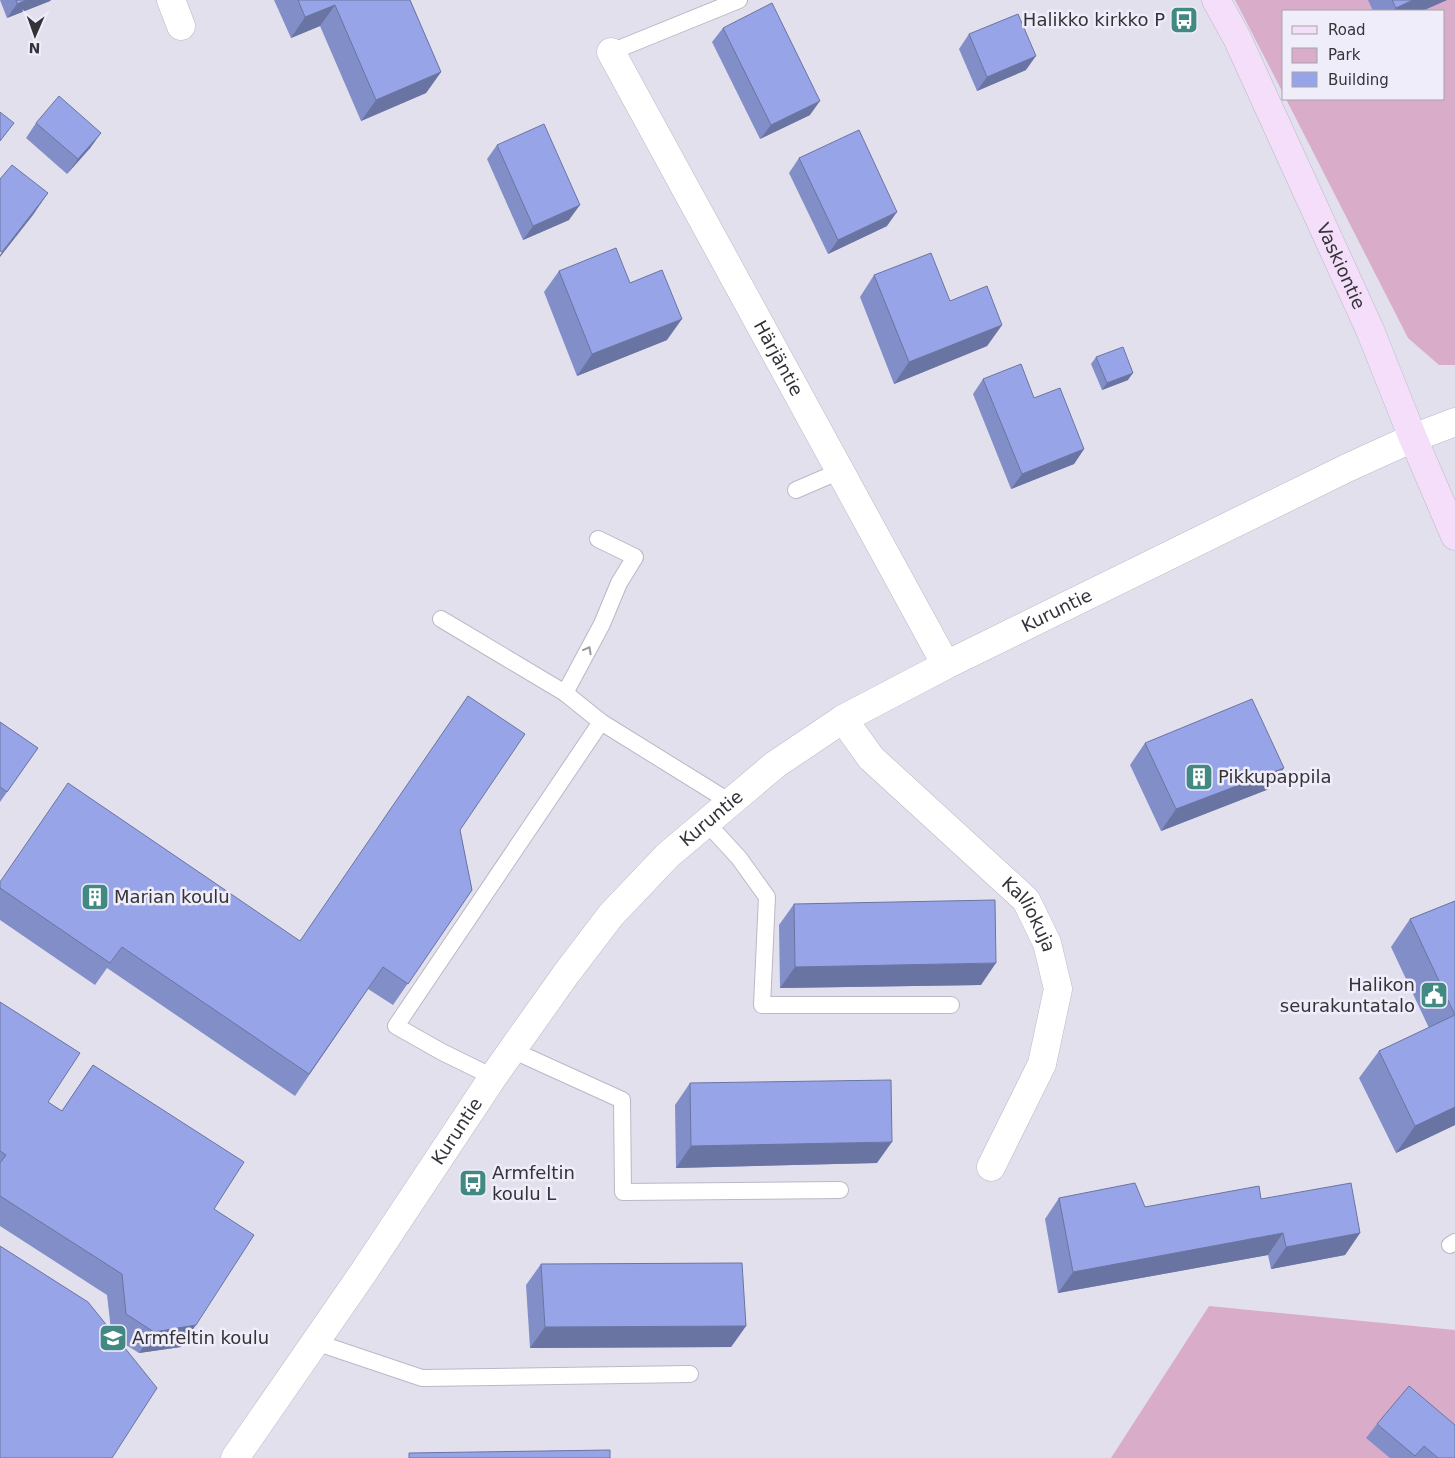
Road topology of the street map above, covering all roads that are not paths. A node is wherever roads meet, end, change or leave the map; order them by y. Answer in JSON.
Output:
{"nodes":[{"id":1,"x":170,"y":0,"type":"edge"},
{"id":2,"x":738,"y":0,"type":"edge"},
{"id":3,"x":1216,"y":0,"type":"edge"},
{"id":4,"x":181,"y":26,"type":"dead end"},
{"id":5,"x":611,"y":52,"type":"joint"},
{"id":6,"x":1455,"y":422,"type":"edge"},
{"id":7,"x":1413,"y":438,"type":"junction"},
{"id":8,"x":840,"y":471,"type":"junction"},
{"id":9,"x":796,"y":490,"type":"dead end"},
{"id":10,"x":1455,"y":536,"type":"edge"},
{"id":11,"x":598,"y":539,"type":"dead end"},
{"id":12,"x":441,"y":620,"type":"dead end"},
{"id":13,"x":946,"y":665,"type":"junction"},
{"id":14,"x":565,"y":692,"type":"junction"},
{"id":15,"x":843,"y":719,"type":"junction"},
{"id":16,"x":601,"y":722,"type":"junction"},
{"id":17,"x":730,"y":802,"type":"junction"},
{"id":18,"x":706,"y":822,"type":"junction"},
{"id":19,"x":951,"y":1005,"type":"dead end"},
{"id":20,"x":512,"y":1050,"type":"junction"},
{"id":21,"x":493,"y":1077,"type":"junction"},
{"id":22,"x":991,"y":1167,"type":"dead end"},
{"id":23,"x":840,"y":1190,"type":"dead end"},
{"id":24,"x":315,"y":1342,"type":"junction"},
{"id":25,"x":690,"y":1374,"type":"dead end"},
{"id":26,"x":235,"y":1458,"type":"edge"}],
"edges":[{"from":1,"to":4,"type":"street"},
{"from":2,"to":5,"type":"lane"},
{"from":3,"to":7,"type":"main road","name":"Vaskiontie"},
{"from":5,"to":8,"type":"street","name":"Härjäntie"},
{"from":6,"to":7,"type":"street","name":"Kuruntie"},
{"from":7,"to":10,"type":"main road","name":"Vaskiontie"},
{"from":7,"to":13,"type":"street","name":"Kuruntie"},
{"from":8,"to":9,"type":"lane"},
{"from":8,"to":13,"type":"street","name":"Härjäntie"},
{"from":14,"to":11,"type":"lane","one_way":true},
{"from":12,"to":14,"type":"lane"},
{"from":13,"to":15,"type":"street","name":"Kuruntie"},
{"from":14,"to":16,"type":"lane"},
{"from":15,"to":17,"type":"street","name":"Kuruntie"},
{"from":15,"to":22,"type":"street","name":"Kalliokuja"},
{"from":16,"to":17,"type":"lane"},
{"from":16,"to":21,"type":"lane"},
{"from":17,"to":18,"type":"street","name":"Kuruntie"},
{"from":18,"to":19,"type":"lane"},
{"from":18,"to":20,"type":"street","name":"Kuruntie"},
{"from":20,"to":21,"type":"street","name":"Kuruntie"},
{"from":20,"to":23,"type":"lane"},
{"from":21,"to":24,"type":"street","name":"Kuruntie"},
{"from":24,"to":25,"type":"lane"},
{"from":24,"to":26,"type":"street","name":"Kuruntie"}]}
